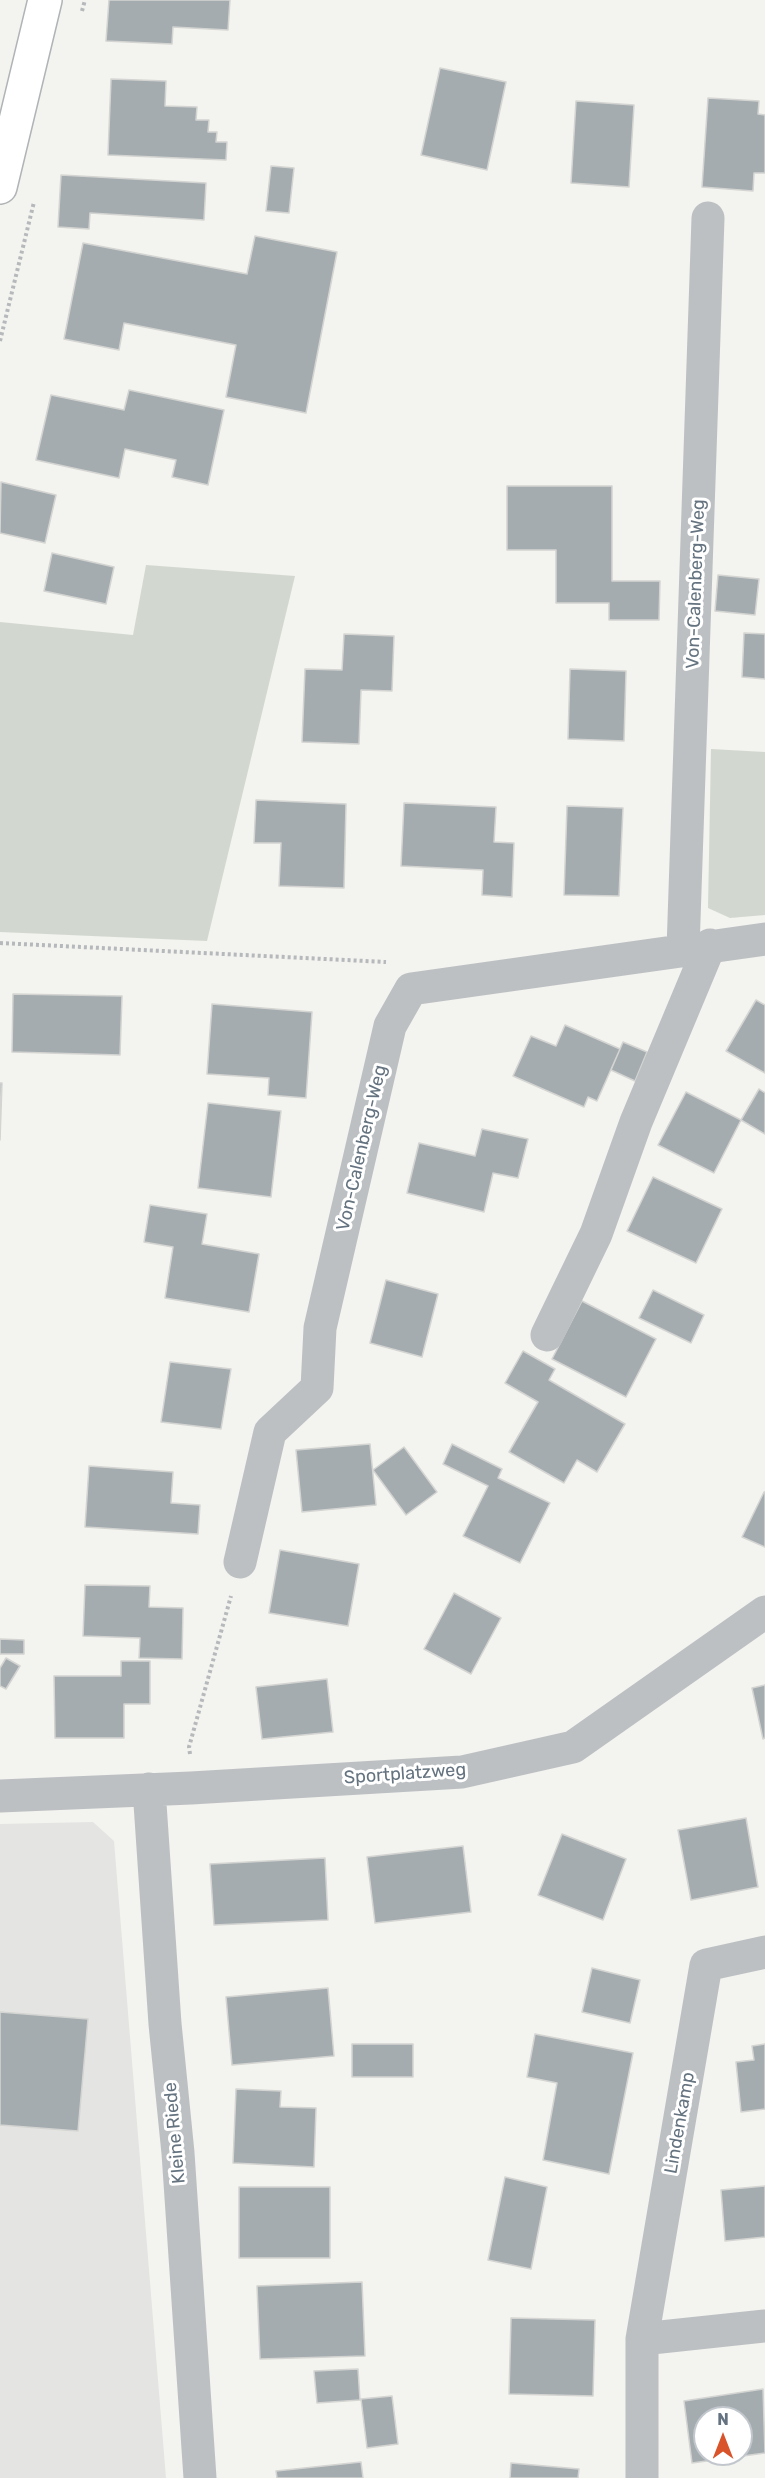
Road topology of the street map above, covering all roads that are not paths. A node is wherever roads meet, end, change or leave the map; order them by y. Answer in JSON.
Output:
{"nodes":[{"id":1,"x":45,"y":0,"type":"edge"},
{"id":2,"x":0,"y":187,"type":"edge"},
{"id":3,"x":708,"y":218,"type":"dead end"},
{"id":4,"x":765,"y":939,"type":"edge"},
{"id":5,"x":696,"y":947,"type":"junction"},
{"id":6,"x":547,"y":1335,"type":"dead end"},
{"id":7,"x":240,"y":1562,"type":"road end"},
{"id":8,"x":765,"y":1612,"type":"edge"},
{"id":9,"x":149,"y":1789,"type":"junction"},
{"id":10,"x":0,"y":1796,"type":"edge"},
{"id":11,"x":765,"y":1952,"type":"edge"},
{"id":12,"x":765,"y":2326,"type":"edge"},
{"id":13,"x":642,"y":2339,"type":"junction"},
{"id":14,"x":200,"y":2478,"type":"edge"},
{"id":15,"x":642,"y":2478,"type":"edge"}],
"edges":[{"from":1,"to":2,"type":"main road"},
{"from":3,"to":5,"type":"street","name":"Von-Calenberg-Weg"},
{"from":4,"to":5,"type":"street"},
{"from":5,"to":6,"type":"street","name":"Von-Calenberg-Weg"},
{"from":5,"to":7,"type":"street","name":"Von-Calenberg-Weg"},
{"from":8,"to":9,"type":"street","name":"Sportplatzweg"},
{"from":9,"to":10,"type":"street","name":"Sportplatzweg"},
{"from":9,"to":14,"type":"street","name":"Kleine Riede"},
{"from":11,"to":13,"type":"street","name":"Lindenkamp"},
{"from":12,"to":13,"type":"street"},
{"from":13,"to":15,"type":"street","name":"Lindenkamp"}]}
